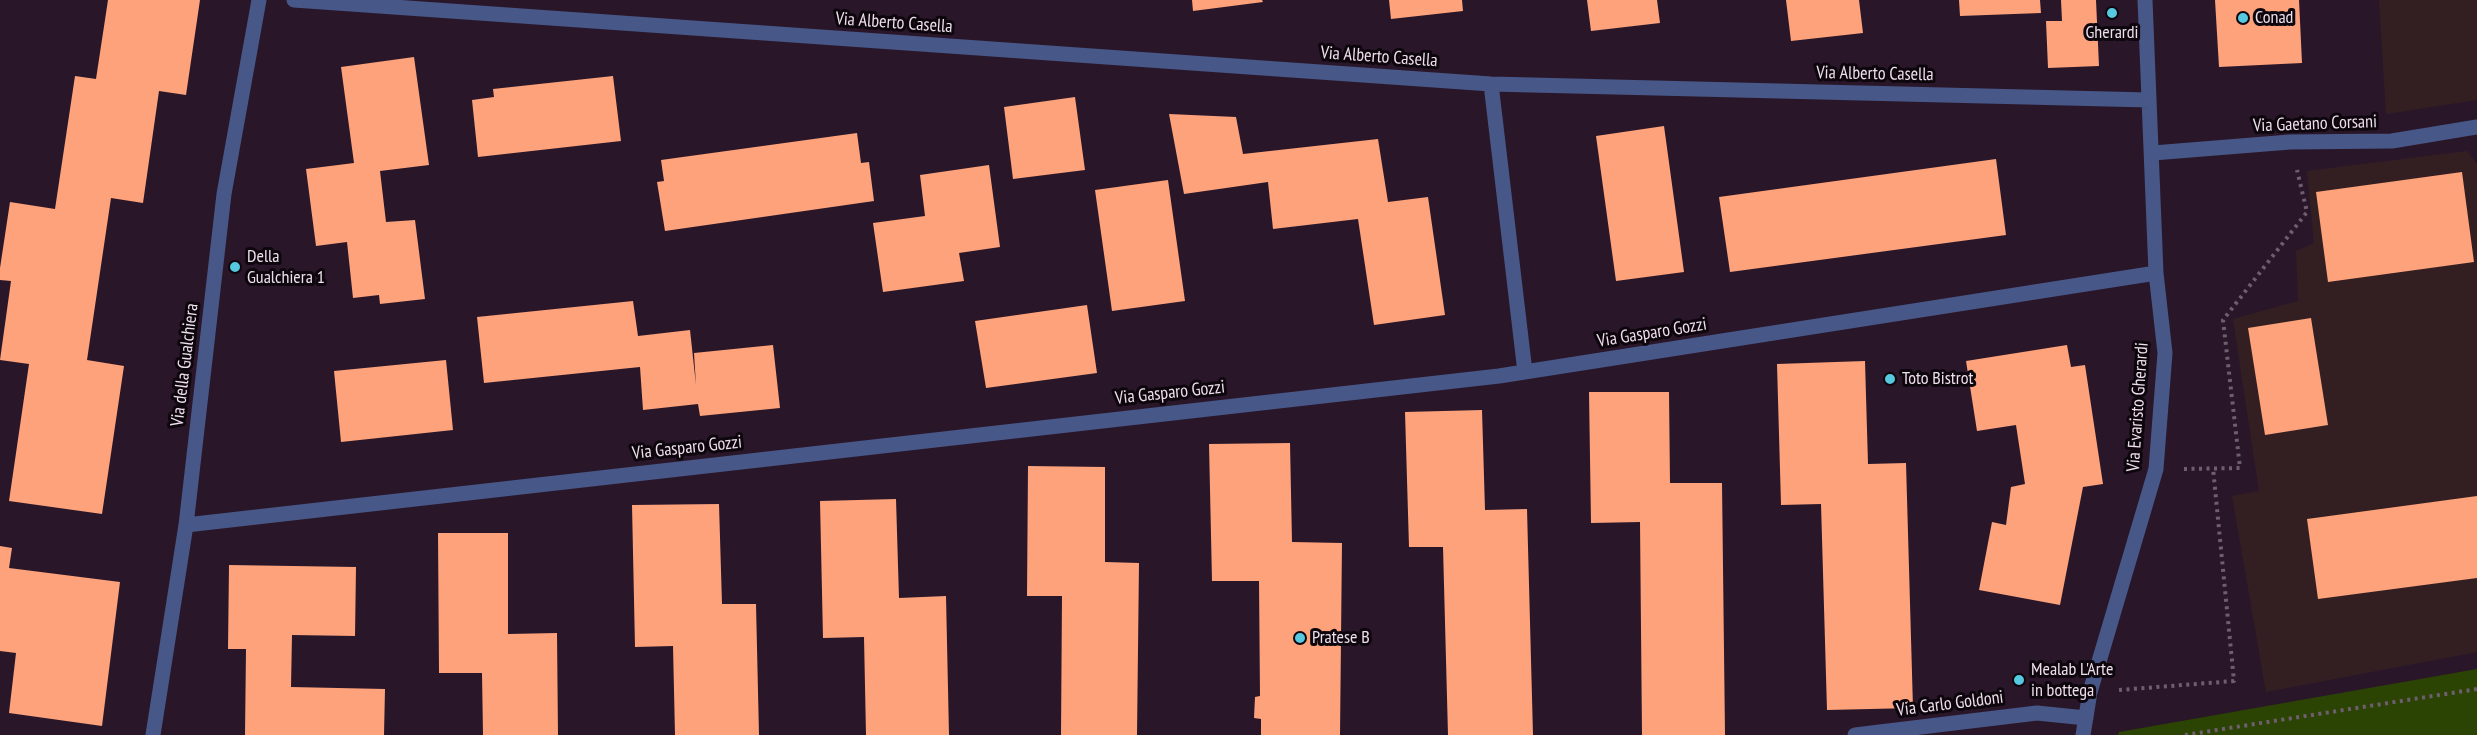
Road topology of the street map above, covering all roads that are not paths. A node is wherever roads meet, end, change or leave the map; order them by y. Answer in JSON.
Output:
{"nodes":[{"id":1,"x":259,"y":0,"type":"edge"},
{"id":2,"x":294,"y":0,"type":"edge"},
{"id":3,"x":2145,"y":0,"type":"edge"},
{"id":4,"x":1491,"y":84,"type":"junction"},
{"id":5,"x":2149,"y":100,"type":"junction"},
{"id":6,"x":2477,"y":127,"type":"edge"},
{"id":7,"x":2153,"y":153,"type":"junction"},
{"id":8,"x":2156,"y":273,"type":"junction"},
{"id":9,"x":1525,"y":372,"type":"junction"},
{"id":10,"x":186,"y":525,"type":"junction"},
{"id":11,"x":2086,"y":718,"type":"junction"},
{"id":12,"x":153,"y":735,"type":"edge"},
{"id":13,"x":1855,"y":735,"type":"edge"},
{"id":14,"x":2083,"y":735,"type":"edge"}],
"edges":[{"from":1,"to":10,"type":"street","name":"Via della Gualchiera"},
{"from":2,"to":4,"type":"street","name":"Via Alberto Casella"},
{"from":3,"to":5,"type":"street","name":"Via Evaristo Gherardi"},
{"from":4,"to":5,"type":"street","name":"Via Alberto Casella"},
{"from":4,"to":9,"type":"street"},
{"from":5,"to":7,"type":"street","name":"Via Evaristo Gherardi"},
{"from":6,"to":7,"type":"street","name":"Via Gaetano Corsani"},
{"from":7,"to":8,"type":"street","name":"Via Evaristo Gherardi"},
{"from":8,"to":9,"type":"street","name":"Via Gasparo Gozzi"},
{"from":8,"to":11,"type":"street","name":"Via Evaristo Gherardi"},
{"from":9,"to":10,"type":"street","name":"Via Gasparo Gozzi"},
{"from":10,"to":12,"type":"street","name":"Via della Gualchiera"},
{"from":11,"to":13,"type":"street","name":"Via Carlo Goldoni"},
{"from":11,"to":14,"type":"street","name":"Via Evaristo Gherardi"}]}
